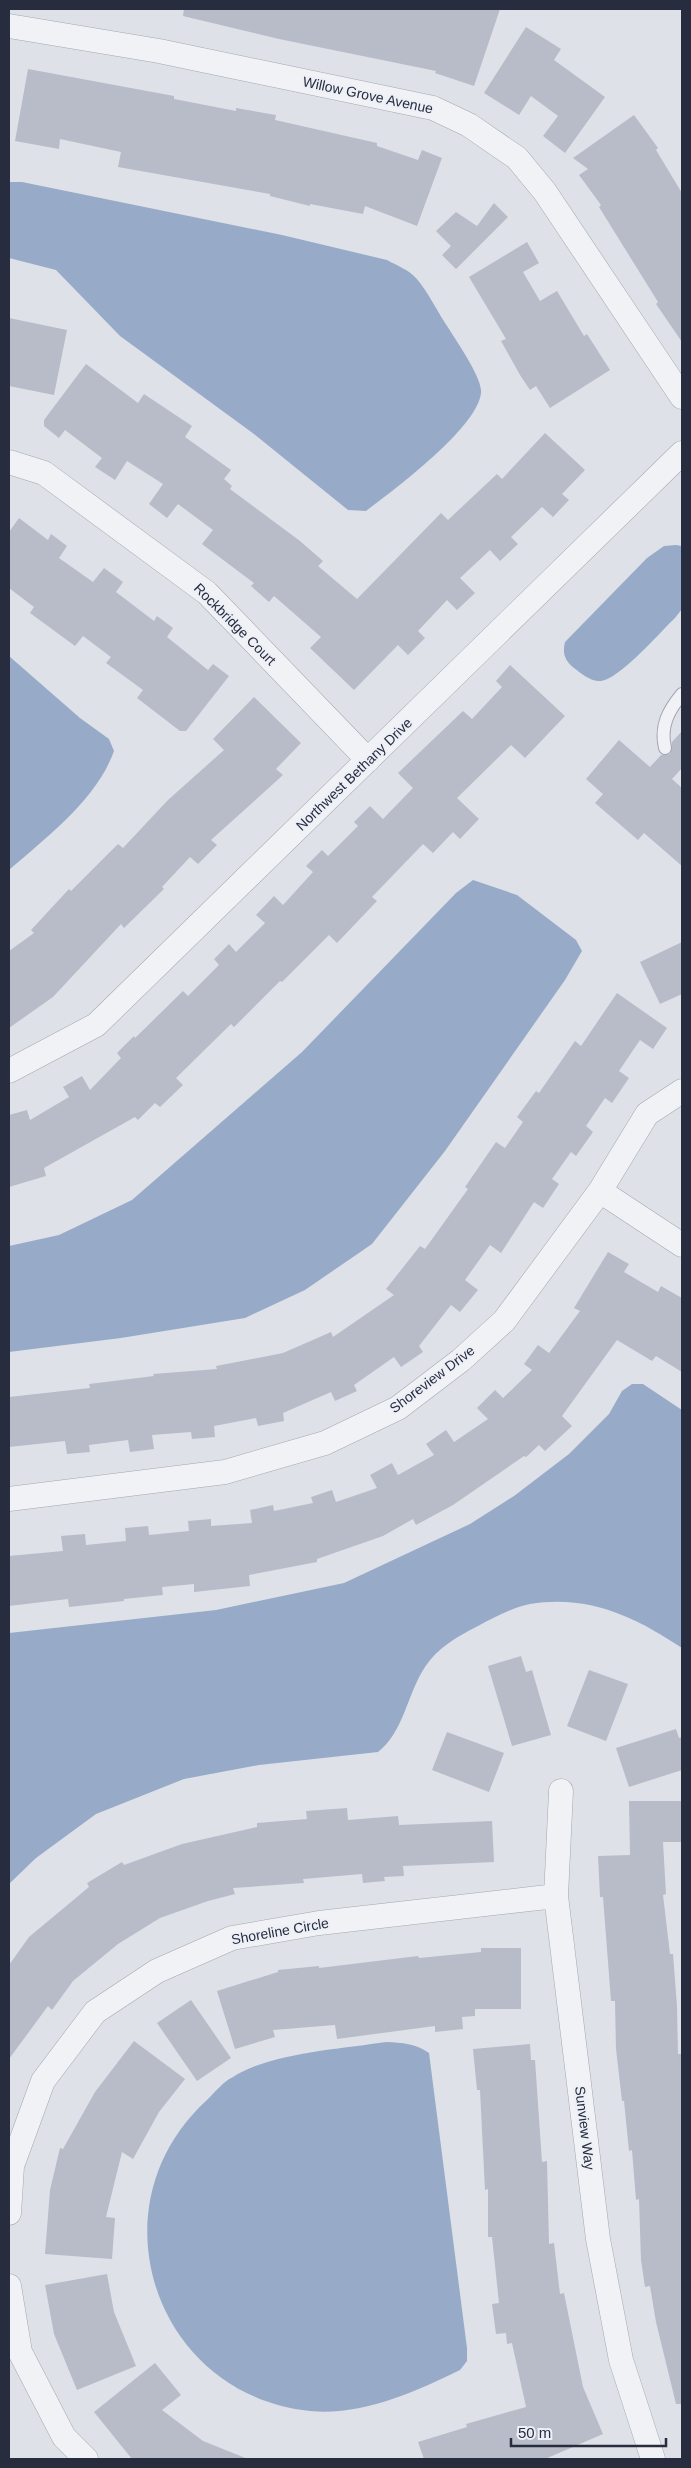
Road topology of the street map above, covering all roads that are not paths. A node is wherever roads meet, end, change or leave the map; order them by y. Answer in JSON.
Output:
{"nodes":[{"id":1,"x":9,"y":26,"type":"edge"},
{"id":2,"x":682,"y":397,"type":"edge"},
{"id":3,"x":682,"y":453,"type":"edge"},
{"id":4,"x":9,"y":462,"type":"edge"},
{"id":5,"x":682,"y":694,"type":"edge"},
{"id":6,"x":665,"y":748,"type":"dead end"},
{"id":7,"x":368,"y":760,"type":"junction"},
{"id":8,"x":9,"y":1071,"type":"edge"},
{"id":9,"x":682,"y":1091,"type":"edge"},
{"id":10,"x":600,"y":1191,"type":"junction"},
{"id":11,"x":682,"y":1245,"type":"edge"},
{"id":12,"x":9,"y":1499,"type":"edge"},
{"id":13,"x":561,"y":1791,"type":"dead end"},
{"id":14,"x":556,"y":1896,"type":"junction"},
{"id":15,"x":9,"y":2213,"type":"edge"},
{"id":16,"x":9,"y":2286,"type":"edge"},
{"id":17,"x":649,"y":2458,"type":"edge"},
{"id":18,"x":86,"y":2459,"type":"edge"}],
"edges":[{"from":1,"to":2,"type":"street","name":"Willow Grove Avenue"},
{"from":3,"to":7,"type":"street","name":"Northwest Bethany Drive"},
{"from":4,"to":7,"type":"street","name":"Rockbridge Court"},
{"from":5,"to":6,"type":"lane"},
{"from":7,"to":8,"type":"street","name":"Northwest Bethany Drive"},
{"from":9,"to":10,"type":"street","name":"Shoreview Drive"},
{"from":10,"to":11,"type":"street"},
{"from":10,"to":12,"type":"street","name":"Shoreview Drive"},
{"from":13,"to":14,"type":"street","name":"Sunview Way"},
{"from":14,"to":15,"type":"street","name":"Shoreline Circle"},
{"from":14,"to":17,"type":"street","name":"Sunview Way"},
{"from":16,"to":18,"type":"street"}]}
